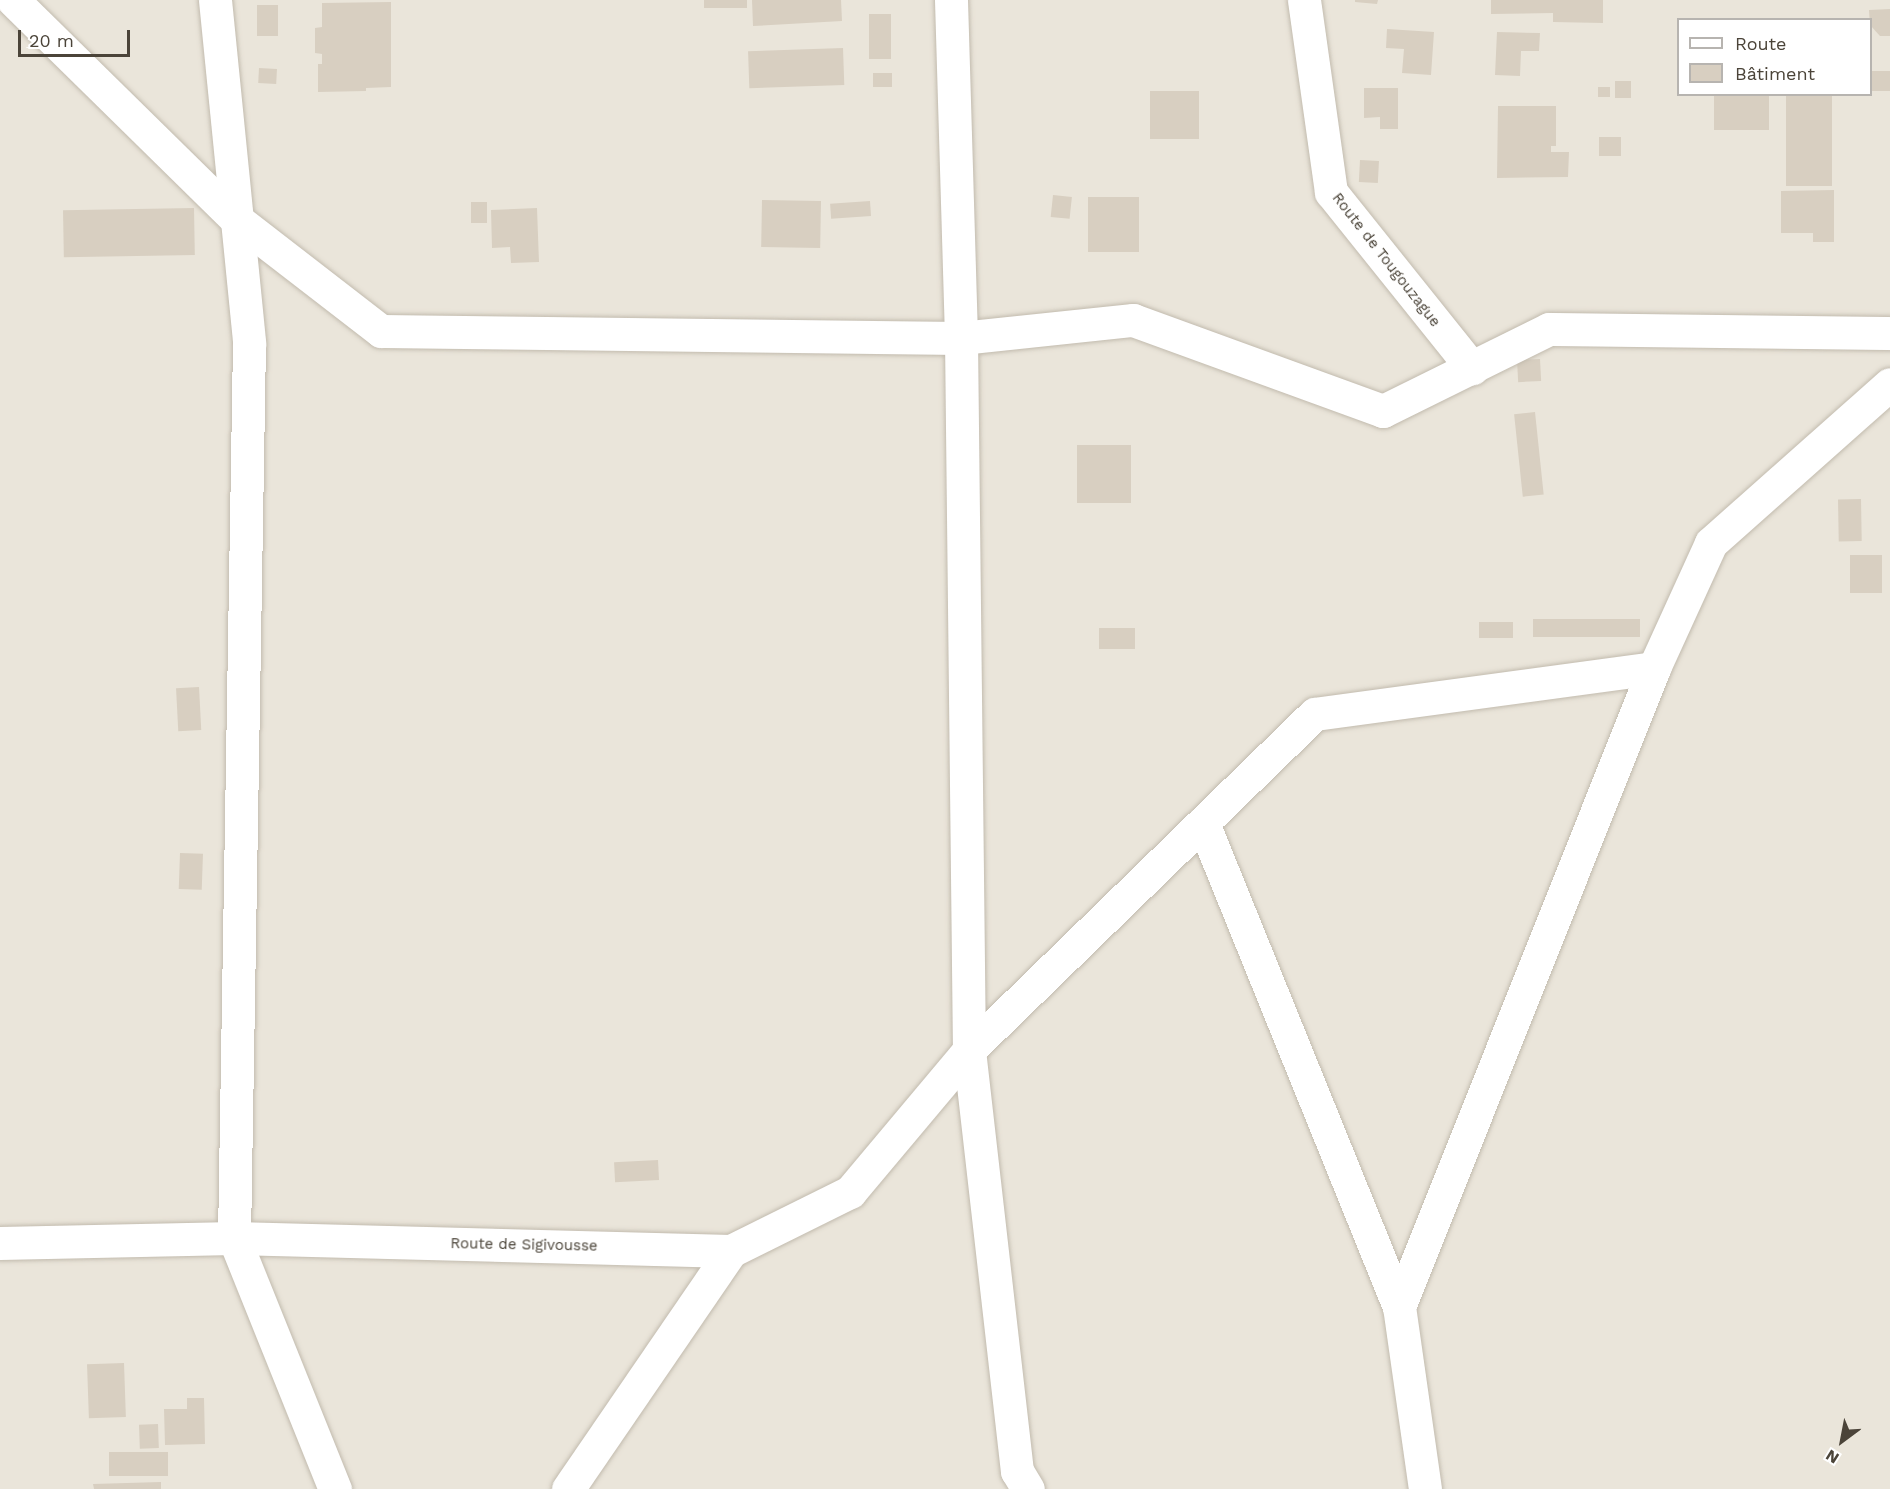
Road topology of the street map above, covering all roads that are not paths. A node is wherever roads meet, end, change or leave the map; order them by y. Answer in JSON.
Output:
{"nodes":[{"id":1,"x":13,"y":0,"type":"edge"},
{"id":2,"x":215,"y":0,"type":"edge"},
{"id":3,"x":951,"y":0,"type":"edge"},
{"id":4,"x":1304,"y":0,"type":"edge"},
{"id":5,"x":236,"y":219,"type":"junction"},
{"id":6,"x":1890,"y":333,"type":"edge"},
{"id":7,"x":961,"y":338,"type":"junction"},
{"id":8,"x":1472,"y":368,"type":"junction"},
{"id":9,"x":1890,"y":384,"type":"edge"},
{"id":10,"x":1654,"y":668,"type":"junction"},
{"id":11,"x":1203,"y":823,"type":"junction"},
{"id":12,"x":969,"y":1050,"type":"junction"},
{"id":13,"x":234,"y":1238,"type":"junction"},
{"id":14,"x":0,"y":1243,"type":"edge"},
{"id":15,"x":731,"y":1251,"type":"junction"},
{"id":16,"x":1399,"y":1307,"type":"junction"},
{"id":17,"x":335,"y":1489,"type":"edge"},
{"id":18,"x":568,"y":1489,"type":"edge"},
{"id":19,"x":1028,"y":1489,"type":"edge"},
{"id":20,"x":1425,"y":1489,"type":"edge"}],
"edges":[{"from":1,"to":5,"type":"street"},
{"from":2,"to":5,"type":"street"},
{"from":3,"to":7,"type":"street"},
{"from":4,"to":8,"type":"street","name":"Route de Tougouzague"},
{"from":5,"to":7,"type":"street"},
{"from":5,"to":13,"type":"street"},
{"from":6,"to":8,"type":"street"},
{"from":7,"to":8,"type":"street"},
{"from":7,"to":12,"type":"street"},
{"from":9,"to":10,"type":"street"},
{"from":10,"to":11,"type":"street","name":"Route de Sigivousse"},
{"from":10,"to":16,"type":"street"},
{"from":11,"to":12,"type":"street","name":"Route de Sigivousse"},
{"from":11,"to":16,"type":"street"},
{"from":12,"to":15,"type":"street","name":"Route de Sigivousse"},
{"from":12,"to":19,"type":"street"},
{"from":13,"to":14,"type":"street","name":"Route de Sigivousse"},
{"from":13,"to":15,"type":"street","name":"Route de Sigivousse"},
{"from":13,"to":17,"type":"street"},
{"from":15,"to":18,"type":"street"},
{"from":16,"to":20,"type":"street"}]}
